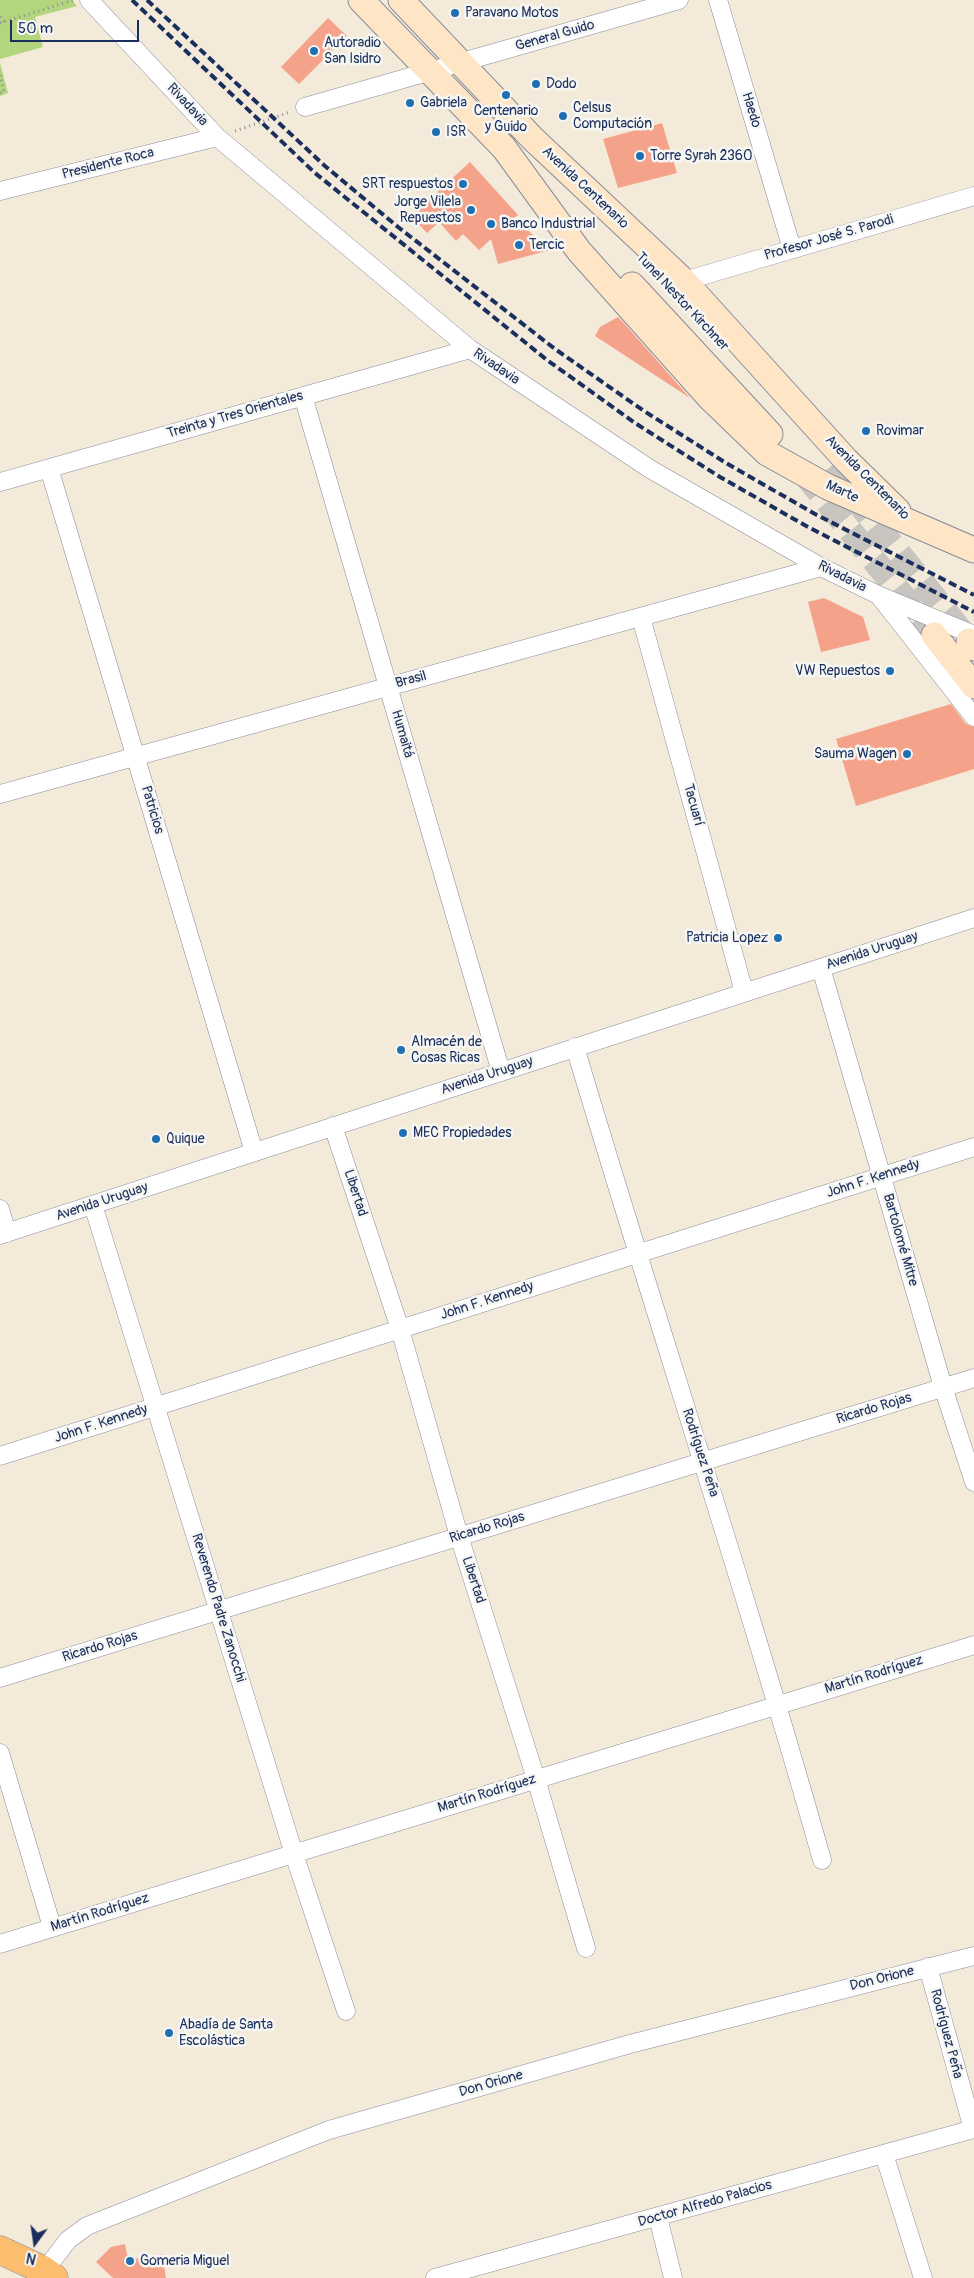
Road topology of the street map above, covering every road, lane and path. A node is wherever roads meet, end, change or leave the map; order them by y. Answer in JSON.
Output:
{"nodes":[{"id":1,"x":74,"y":0,"type":"edge"},
{"id":2,"x":89,"y":0,"type":"edge"},
{"id":3,"x":361,"y":0,"type":"edge"},
{"id":4,"x":401,"y":0,"type":"edge"},
{"id":5,"x":679,"y":0,"type":"edge"},
{"id":6,"x":718,"y":0,"type":"edge"},
{"id":7,"x":0,"y":17,"type":"edge"},
{"id":8,"x":2,"y":22,"type":"edge"},
{"id":9,"x":461,"y":62,"type":"junction"},
{"id":10,"x":430,"y":71,"type":"junction"},
{"id":11,"x":0,"y":75,"type":"edge"},
{"id":12,"x":0,"y":93,"type":"edge"},
{"id":13,"x":305,"y":107,"type":"joint"},
{"id":14,"x":216,"y":137,"type":"junction"},
{"id":15,"x":532,"y":138,"type":"junction"},
{"id":16,"x":0,"y":191,"type":"edge"},
{"id":17,"x":974,"y":196,"type":"edge"},
{"id":18,"x":792,"y":249,"type":"junction"},
{"id":19,"x":684,"y":281,"type":"junction"},
{"id":20,"x":470,"y":349,"type":"junction"},
{"id":21,"x":303,"y":396,"type":"junction"},
{"id":22,"x":49,"y":468,"type":"junction"},
{"id":23,"x":835,"y":471,"type":"junction"},
{"id":24,"x":0,"y":482,"type":"edge"},
{"id":25,"x":974,"y":550,"type":"edge"},
{"id":26,"x":821,"y":567,"type":"junction"},
{"id":27,"x":878,"y":595,"type":"junction"},
{"id":28,"x":641,"y":617,"type":"junction"},
{"id":29,"x":934,"y":635,"type":"tunnel mouth"},
{"id":30,"x":972,"y":642,"type":"edge"},
{"id":31,"x":974,"y":686,"type":"edge"},
{"id":32,"x":388,"y":687,"type":"junction"},
{"id":33,"x":974,"y":718,"type":"edge"},
{"id":34,"x":136,"y":756,"type":"junction"},
{"id":35,"x":0,"y":794,"type":"edge"},
{"id":36,"x":974,"y":918,"type":"edge"},
{"id":37,"x":821,"y":968,"type":"junction"},
{"id":38,"x":744,"y":992,"type":"junction"},
{"id":39,"x":575,"y":1048,"type":"junction"},
{"id":40,"x":501,"y":1072,"type":"junction"},
{"id":41,"x":333,"y":1126,"type":"junction"},
{"id":42,"x":974,"y":1147,"type":"edge"},
{"id":43,"x":254,"y":1152,"type":"junction"},
{"id":44,"x":882,"y":1176,"type":"junction"},
{"id":45,"x":93,"y":1205,"type":"junction"},
{"id":46,"x":0,"y":1209,"type":"edge"},
{"id":47,"x":3,"y":1234,"type":"edge"},
{"id":48,"x":636,"y":1253,"type":"junction"},
{"id":49,"x":400,"y":1329,"type":"junction"},
{"id":50,"x":974,"y":1378,"type":"edge"},
{"id":51,"x":943,"y":1387,"type":"junction"},
{"id":52,"x":157,"y":1406,"type":"junction"},
{"id":53,"x":0,"y":1456,"type":"edge"},
{"id":54,"x":703,"y":1462,"type":"junction"},
{"id":55,"x":974,"y":1482,"type":"edge"},
{"id":56,"x":459,"y":1536,"type":"junction"},
{"id":57,"x":218,"y":1611,"type":"junction"},
{"id":58,"x":974,"y":1645,"type":"edge"},
{"id":59,"x":0,"y":1678,"type":"edge"},
{"id":60,"x":778,"y":1704,"type":"junction"},
{"id":61,"x":0,"y":1753,"type":"edge"},
{"id":62,"x":536,"y":1779,"type":"junction"},
{"id":63,"x":294,"y":1854,"type":"junction"},
{"id":64,"x":822,"y":1860,"type":"dead end"},
{"id":65,"x":52,"y":1927,"type":"junction"},
{"id":66,"x":0,"y":1944,"type":"edge"},
{"id":67,"x":586,"y":1948,"type":"dead end"},
{"id":68,"x":974,"y":1956,"type":"edge"},
{"id":69,"x":928,"y":1967,"type":"junction"},
{"id":70,"x":346,"y":2011,"type":"dead end"},
{"id":71,"x":973,"y":2129,"type":"edge"},
{"id":72,"x":884,"y":2154,"type":"junction"},
{"id":73,"x":658,"y":2217,"type":"junction"},
{"id":74,"x":0,"y":2250,"type":"edge"},
{"id":75,"x":45,"y":2275,"type":"edge"},
{"id":76,"x":435,"y":2278,"type":"edge"},
{"id":77,"x":673,"y":2278,"type":"edge"},
{"id":78,"x":923,"y":2278,"type":"edge"}],
"edges":[{"from":1,"to":8,"type":"path"},
{"from":2,"to":14,"type":"street","name":"Rivadavia"},
{"from":3,"to":10,"type":"street"},
{"from":4,"to":9,"type":"street","name":"Avenida Centenario"},
{"from":5,"to":9,"type":"street","name":"General Guido"},
{"from":6,"to":18,"type":"street","name":"Haedo"},
{"from":7,"to":8,"type":"path"},
{"from":9,"to":10,"type":"street","name":"General Guido"},
{"from":9,"to":15,"type":"street","name":"Avenida Centenario"},
{"from":10,"to":13,"type":"street"},
{"from":10,"to":23,"type":"street","name":"Marte"},
{"from":11,"to":12,"type":"path"},
{"from":13,"to":14,"type":"path"},
{"from":14,"to":16,"type":"street","name":"Presidente Roca"},
{"from":14,"to":20,"type":"street","name":"Rivadavia"},
{"from":15,"to":19,"type":"street","name":"Avenida Centenario"},
{"from":15,"to":23,"type":"street","name":"Tunel Nestor Kirchner"},
{"from":17,"to":18,"type":"street","name":"Profesor José S. Parodi"},
{"from":18,"to":19,"type":"street","name":"Profesor José S. Parodi"},
{"from":19,"to":23,"type":"street","name":"Avenida Centenario"},
{"from":20,"to":21,"type":"street","name":"Treinta y Tres Orientales"},
{"from":20,"to":26,"type":"street","name":"Rivadavia"},
{"from":21,"to":22,"type":"street","name":"Treinta y Tres Orientales"},
{"from":21,"to":32,"type":"street","name":"Humaitá"},
{"from":22,"to":24,"type":"street","name":"Treinta y Tres Orientales"},
{"from":22,"to":34,"type":"street","name":"Patricios"},
{"from":23,"to":25,"type":"street","name":"Avenida Centenario"},
{"from":26,"to":27,"type":"street","name":"Rivadavia"},
{"from":26,"to":28,"type":"street","name":"Brasil"},
{"from":27,"to":30,"type":"street","name":"Rivadavia"},
{"from":27,"to":33,"type":"street"},
{"from":28,"to":32,"type":"street","name":"Brasil"},
{"from":28,"to":38,"type":"street","name":"Tacuarí"},
{"from":29,"to":31,"type":"street"},
{"from":32,"to":34,"type":"street","name":"Brasil"},
{"from":32,"to":40,"type":"street","name":"Humaitá"},
{"from":34,"to":35,"type":"street","name":"Brasil"},
{"from":34,"to":43,"type":"street","name":"Patricios"},
{"from":36,"to":37,"type":"street","name":"Avenida Uruguay"},
{"from":37,"to":38,"type":"street","name":"Avenida Uruguay"},
{"from":37,"to":44,"type":"street","name":"Bartolomé Mitre"},
{"from":38,"to":39,"type":"street","name":"Avenida Uruguay"},
{"from":39,"to":40,"type":"street","name":"Avenida Uruguay"},
{"from":39,"to":48,"type":"street","name":"Rodríguez Peña"},
{"from":40,"to":41,"type":"street","name":"Avenida Uruguay"},
{"from":41,"to":43,"type":"street","name":"Avenida Uruguay"},
{"from":41,"to":49,"type":"street","name":"Libertad"},
{"from":42,"to":44,"type":"street","name":"John F. Kennedy"},
{"from":43,"to":45,"type":"street","name":"Avenida Uruguay"},
{"from":44,"to":48,"type":"street","name":"John F. Kennedy"},
{"from":44,"to":51,"type":"street","name":"Bartolomé Mitre"},
{"from":45,"to":47,"type":"street","name":"Avenida Uruguay"},
{"from":45,"to":52,"type":"street","name":"Reverendo Padre Zanocchi"},
{"from":46,"to":47,"type":"street"},
{"from":48,"to":49,"type":"street","name":"John F. Kennedy"},
{"from":48,"to":54,"type":"street","name":"Rodríguez Peña"},
{"from":49,"to":52,"type":"street","name":"John F. Kennedy"},
{"from":49,"to":56,"type":"street","name":"Libertad"},
{"from":50,"to":51,"type":"street","name":"Ricardo Rojas"},
{"from":51,"to":54,"type":"street","name":"Ricardo Rojas"},
{"from":51,"to":55,"type":"street","name":"Bartolomé Mitre"},
{"from":52,"to":53,"type":"street","name":"John F. Kennedy"},
{"from":52,"to":57,"type":"street","name":"Reverendo Padre Zanocchi"},
{"from":54,"to":56,"type":"street","name":"Ricardo Rojas"},
{"from":54,"to":60,"type":"street","name":"Rodríguez Peña"},
{"from":56,"to":57,"type":"street","name":"Ricardo Rojas"},
{"from":56,"to":62,"type":"street","name":"Libertad"},
{"from":57,"to":59,"type":"street","name":"Ricardo Rojas"},
{"from":57,"to":63,"type":"street","name":"Reverendo Padre Zanocchi"},
{"from":58,"to":60,"type":"street","name":"Martín Rodríguez"},
{"from":60,"to":62,"type":"street","name":"Martín Rodríguez"},
{"from":60,"to":64,"type":"street","name":"Rodríguez Peña"},
{"from":61,"to":65,"type":"street"},
{"from":62,"to":63,"type":"street","name":"Martín Rodríguez"},
{"from":62,"to":67,"type":"street","name":"Libertad"},
{"from":63,"to":65,"type":"street","name":"Martín Rodríguez"},
{"from":63,"to":70,"type":"street","name":"Reverendo Padre Zanocchi"},
{"from":65,"to":66,"type":"street","name":"Martín Rodríguez"},
{"from":68,"to":69,"type":"street","name":"Don Orione"},
{"from":69,"to":71,"type":"street","name":"Rodríguez Peña"},
{"from":69,"to":75,"type":"street","name":"Don Orione"},
{"from":71,"to":72,"type":"street","name":"Doctor Alfredo Palacios"},
{"from":72,"to":73,"type":"street","name":"Doctor Alfredo Palacios"},
{"from":72,"to":78,"type":"street"},
{"from":73,"to":76,"type":"street","name":"Doctor Alfredo Palacios"},
{"from":73,"to":77,"type":"street"},
{"from":74,"to":75,"type":"main road"}]}
